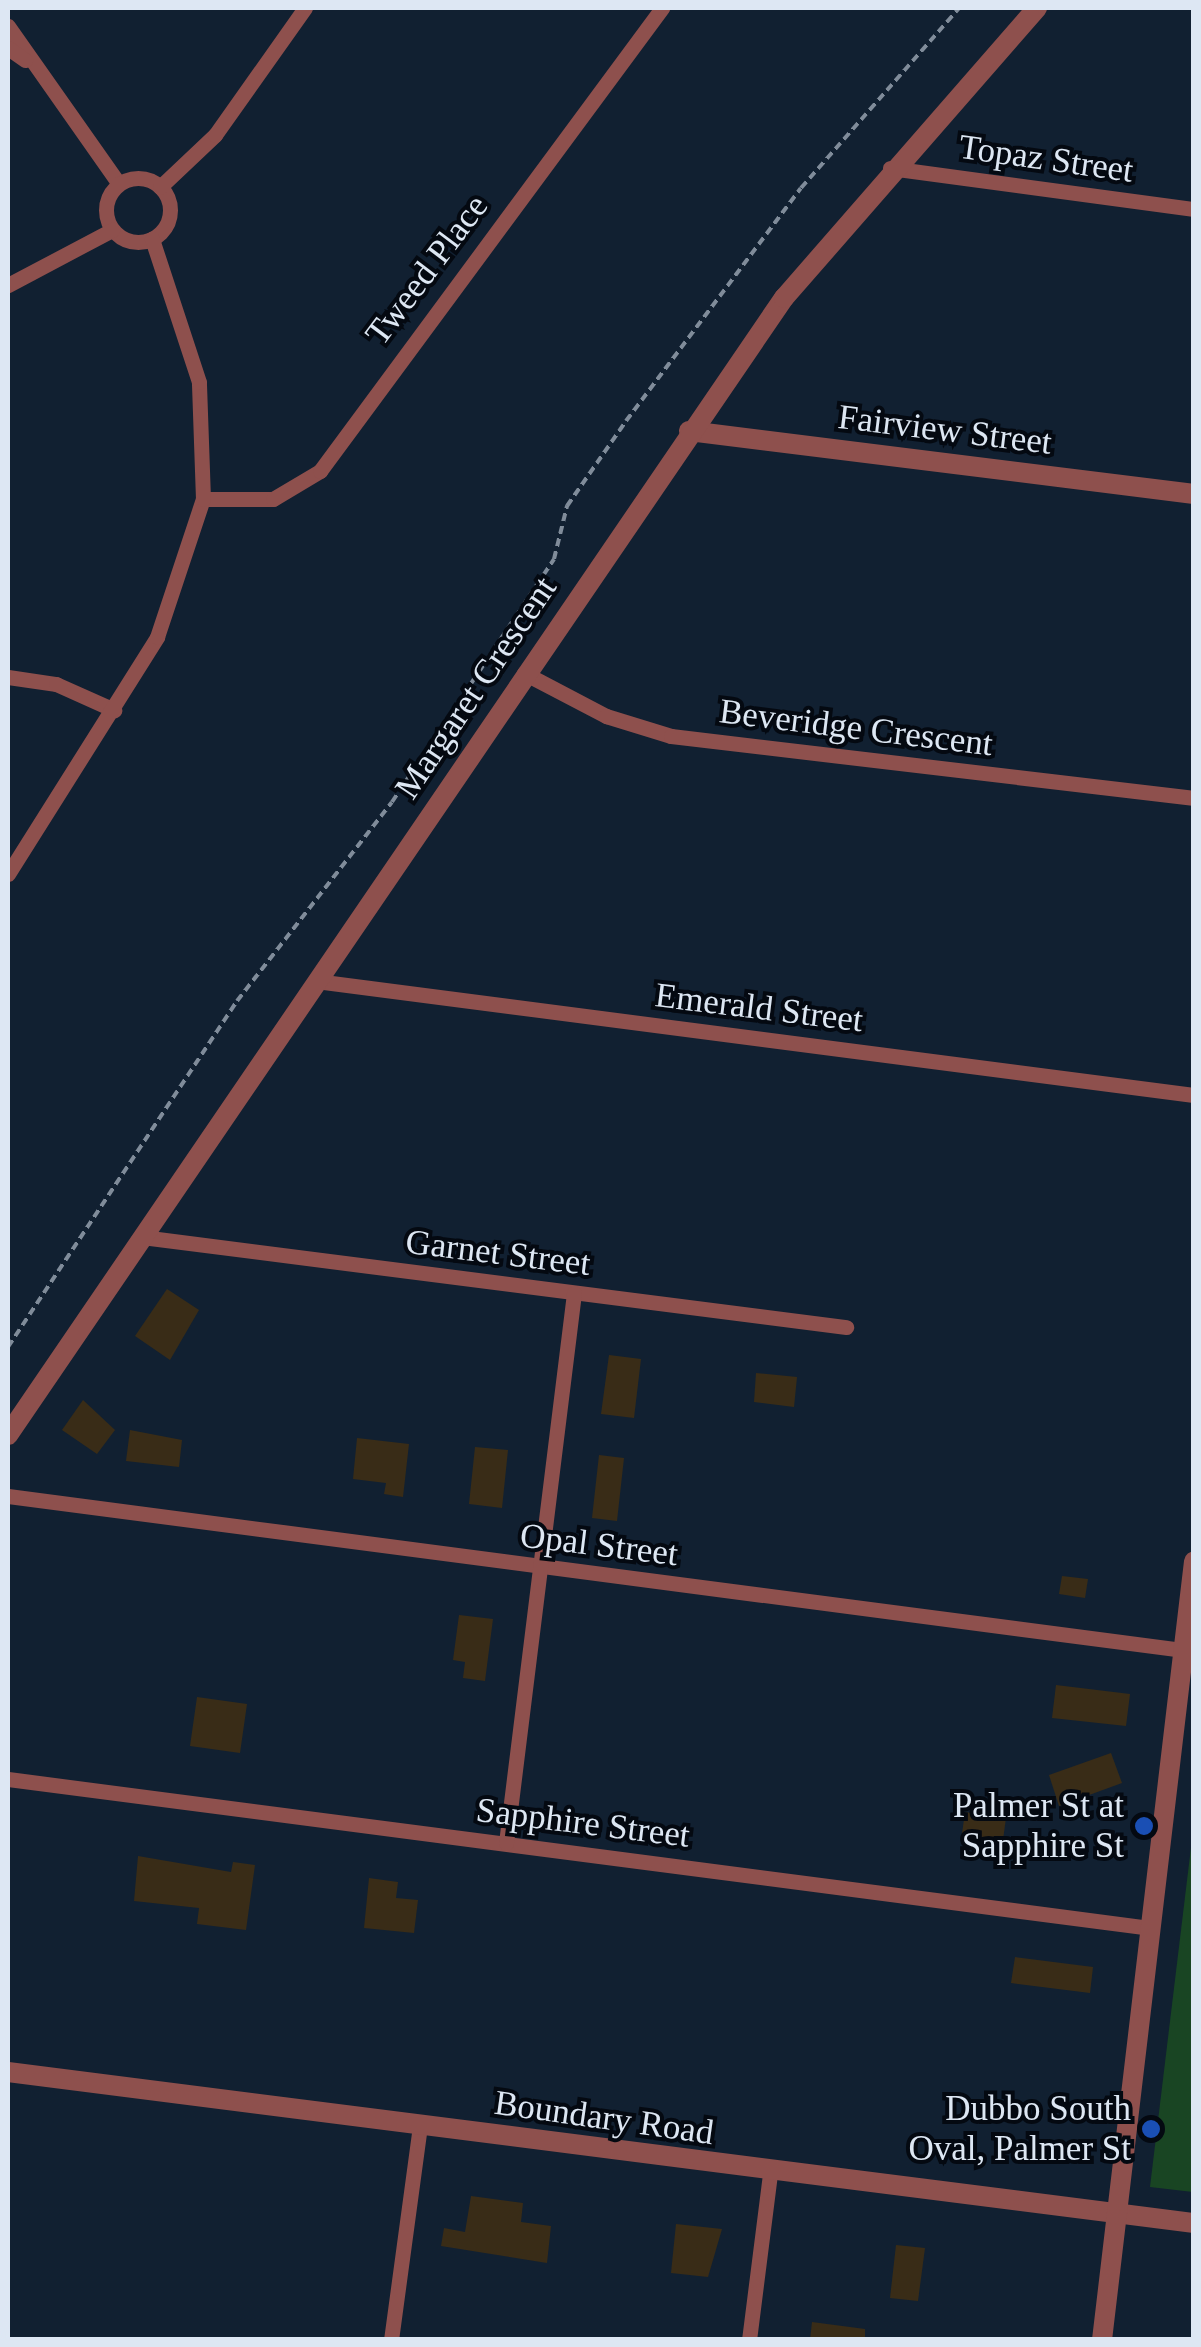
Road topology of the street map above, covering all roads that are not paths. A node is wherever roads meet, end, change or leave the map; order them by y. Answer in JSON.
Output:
{"nodes":[{"id":1,"x":305,"y":8,"type":"edge"},
{"id":2,"x":662,"y":8,"type":"edge"},
{"id":3,"x":1037,"y":8,"type":"edge"},
{"id":4,"x":8,"y":26,"type":"edge"},
{"id":5,"x":8,"y":48,"type":"edge"},
{"id":6,"x":25,"y":60,"type":"junction"},
{"id":7,"x":890,"y":168,"type":"junction"},
{"id":8,"x":119,"y":184,"type":"junction"},
{"id":9,"x":160,"y":187,"type":"junction"},
{"id":10,"x":1194,"y":209,"type":"edge"},
{"id":11,"x":112,"y":230,"type":"junction"},
{"id":12,"x":152,"y":240,"type":"junction"},
{"id":13,"x":8,"y":284,"type":"edge"},
{"id":14,"x":689,"y":431,"type":"junction"},
{"id":15,"x":1194,"y":494,"type":"edge"},
{"id":16,"x":203,"y":499,"type":"junction"},
{"id":17,"x":524,"y":673,"type":"junction"},
{"id":18,"x":8,"y":678,"type":"edge"},
{"id":19,"x":114,"y":710,"type":"junction"},
{"id":20,"x":1194,"y":798,"type":"edge"},
{"id":21,"x":8,"y":874,"type":"edge"},
{"id":22,"x":316,"y":981,"type":"junction"},
{"id":23,"x":1194,"y":1094,"type":"edge"},
{"id":24,"x":142,"y":1237,"type":"junction"},
{"id":25,"x":574,"y":1293,"type":"junction"},
{"id":26,"x":846,"y":1327,"type":"dead end"},
{"id":27,"x":8,"y":1434,"type":"edge"},
{"id":28,"x":8,"y":1496,"type":"edge"},
{"id":29,"x":1194,"y":1561,"type":"edge"},
{"id":30,"x":539,"y":1568,"type":"junction"},
{"id":31,"x":1182,"y":1650,"type":"junction"},
{"id":32,"x":8,"y":1779,"type":"edge"},
{"id":33,"x":506,"y":1843,"type":"junction"},
{"id":34,"x":1150,"y":1928,"type":"junction"},
{"id":35,"x":8,"y":2072,"type":"edge"},
{"id":36,"x":420,"y":2126,"type":"junction"},
{"id":37,"x":770,"y":2172,"type":"junction"},
{"id":38,"x":1117,"y":2213,"type":"junction"},
{"id":39,"x":1194,"y":2223,"type":"edge"},
{"id":40,"x":392,"y":2340,"type":"edge"},
{"id":41,"x":750,"y":2340,"type":"edge"},
{"id":42,"x":1102,"y":2340,"type":"edge"}],
"edges":[{"from":1,"to":9,"type":"street"},
{"from":2,"to":16,"type":"street","name":"Tweed Place"},
{"from":3,"to":7,"type":"street","name":"Margaret Crescent"},
{"from":4,"to":6,"type":"street"},
{"from":5,"to":6,"type":"street"},
{"from":6,"to":8,"type":"street"},
{"from":7,"to":10,"type":"street","name":"Topaz Street"},
{"from":7,"to":14,"type":"street","name":"Margaret Crescent"},
{"from":8,"to":9,"type":"street"},
{"from":8,"to":11,"type":"street"},
{"from":9,"to":12,"type":"street"},
{"from":11,"to":12,"type":"street"},
{"from":11,"to":13,"type":"street"},
{"from":12,"to":16,"type":"street"},
{"from":14,"to":15,"type":"street","name":"Fairview Street"},
{"from":14,"to":17,"type":"street","name":"Margaret Crescent"},
{"from":16,"to":19,"type":"street"},
{"from":17,"to":20,"type":"street","name":"Beveridge Crescent"},
{"from":17,"to":22,"type":"street","name":"Margaret Crescent"},
{"from":18,"to":19,"type":"street"},
{"from":19,"to":21,"type":"street"},
{"from":22,"to":23,"type":"street","name":"Emerald Street"},
{"from":22,"to":24,"type":"street","name":"Margaret Crescent"},
{"from":24,"to":25,"type":"street","name":"Garnet Street"},
{"from":24,"to":27,"type":"street","name":"Margaret Crescent"},
{"from":25,"to":26,"type":"street","name":"Garnet Street"},
{"from":25,"to":30,"type":"street"},
{"from":28,"to":30,"type":"street","name":"Opal Street"},
{"from":29,"to":31,"type":"street"},
{"from":30,"to":31,"type":"street","name":"Opal Street"},
{"from":30,"to":33,"type":"street"},
{"from":31,"to":34,"type":"street"},
{"from":32,"to":33,"type":"street","name":"Sapphire Street"},
{"from":33,"to":34,"type":"street","name":"Sapphire Street"},
{"from":34,"to":38,"type":"street"},
{"from":35,"to":36,"type":"street","name":"Boundary Road"},
{"from":36,"to":37,"type":"street","name":"Boundary Road"},
{"from":36,"to":40,"type":"street"},
{"from":37,"to":38,"type":"street","name":"Boundary Road"},
{"from":37,"to":41,"type":"street"},
{"from":38,"to":39,"type":"street","name":"Boundary Road"},
{"from":38,"to":42,"type":"street"}]}
